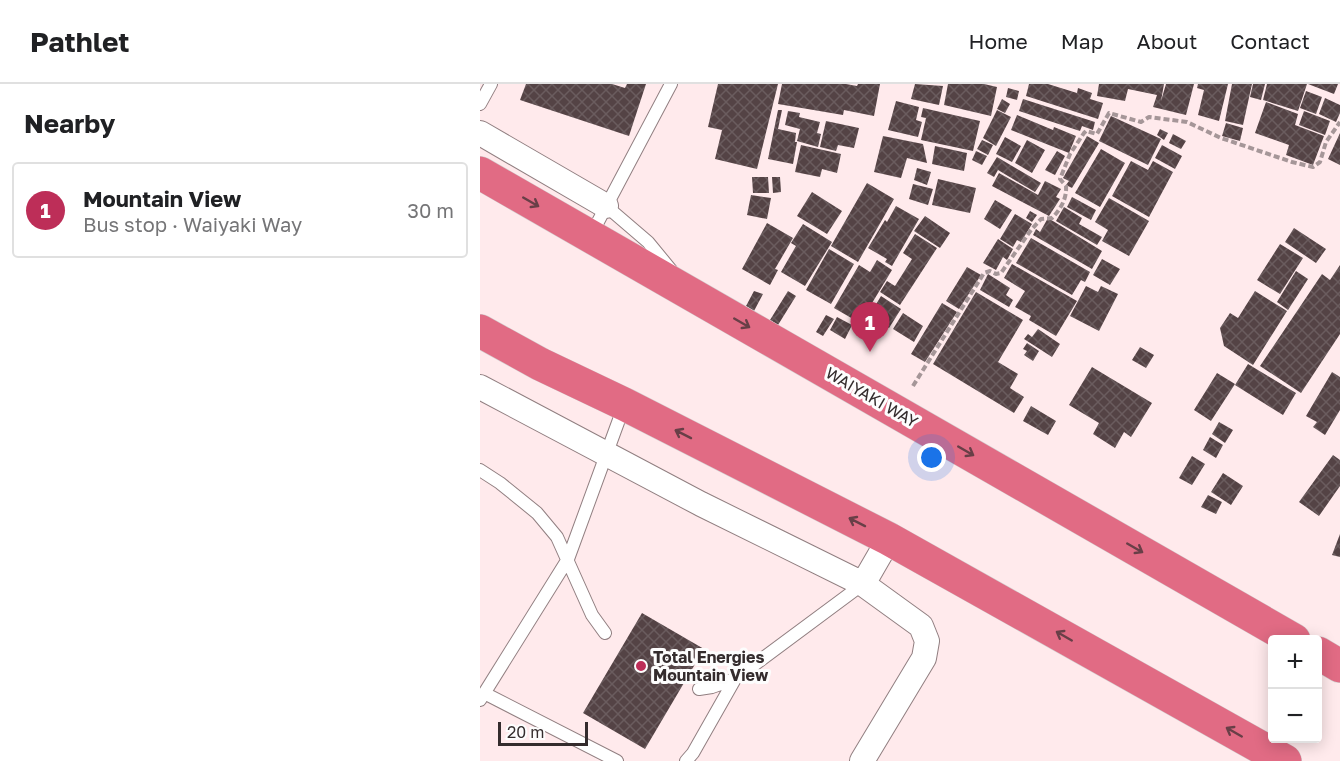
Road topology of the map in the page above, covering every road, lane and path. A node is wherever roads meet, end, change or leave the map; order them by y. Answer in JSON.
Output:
{"nodes":[{"id":1,"x":491,"y":84,"type":"edge"},
{"id":2,"x":671,"y":84,"type":"edge"},
{"id":3,"x":480,"y":104,"type":"edge"},
{"id":4,"x":1340,"y":122,"type":"edge"},
{"id":5,"x":480,"y":133,"type":"edge"},
{"id":6,"x":480,"y":173,"type":"edge"},
{"id":7,"x":606,"y":206,"type":"junction"},
{"id":8,"x":590,"y":236,"type":"junction"},
{"id":9,"x":691,"y":294,"type":"junction"},
{"id":10,"x":480,"y":331,"type":"edge"},
{"id":11,"x":480,"y":387,"type":"edge"},
{"id":12,"x":624,"y":404,"type":"junction"},
{"id":13,"x":899,"y":413,"type":"junction"},
{"id":14,"x":606,"y":454,"type":"junction"},
{"id":15,"x":480,"y":470,"type":"edge"},
{"id":16,"x":889,"y":539,"type":"junction"},
{"id":17,"x":568,"y":560,"type":"junction"},
{"id":18,"x":863,"y":584,"type":"junction"},
{"id":19,"x":605,"y":633,"type":"dead end"},
{"id":20,"x":1287,"y":635,"type":"edge"},
{"id":21,"x":1322,"y":656,"type":"edge"},
{"id":22,"x":1340,"y":666,"type":"edge"},
{"id":23,"x":735,"y":679,"type":"junction"},
{"id":24,"x":699,"y":689,"type":"dead end"},
{"id":25,"x":482,"y":697,"type":"edge"},
{"id":26,"x":616,"y":761,"type":"edge"},
{"id":27,"x":686,"y":761,"type":"edge"},
{"id":28,"x":862,"y":761,"type":"edge"},
{"id":29,"x":1285,"y":761,"type":"edge"}],
"edges":[{"from":1,"to":3,"type":"lane"},
{"from":2,"to":7,"type":"lane"},
{"from":4,"to":13,"type":"path"},
{"from":5,"to":7,"type":"street"},
{"from":6,"to":8,"type":"highway","name":"WAIYAKI WAY","one_way":true},
{"from":7,"to":8,"type":"lane"},
{"from":7,"to":9,"type":"lane"},
{"from":8,"to":9,"type":"highway","name":"WAIYAKI WAY"},
{"from":9,"to":13,"type":"highway","name":"WAIYAKI WAY","one_way":true},
{"from":10,"to":12,"type":"highway"},
{"from":11,"to":14,"type":"street"},
{"from":12,"to":14,"type":"lane"},
{"from":16,"to":12,"type":"highway","one_way":true},
{"from":13,"to":20,"type":"highway","name":"WAIYAKI WAY","one_way":true},
{"from":14,"to":17,"type":"lane"},
{"from":14,"to":18,"type":"street"},
{"from":15,"to":17,"type":"lane"},
{"from":16,"to":18,"type":"street"},
{"from":29,"to":16,"type":"highway","one_way":true},
{"from":17,"to":19,"type":"lane"},
{"from":17,"to":25,"type":"lane"},
{"from":18,"to":23,"type":"lane"},
{"from":18,"to":28,"type":"street"},
{"from":21,"to":22,"type":"highway"},
{"from":23,"to":24,"type":"lane"},
{"from":23,"to":27,"type":"lane"},
{"from":25,"to":26,"type":"lane"}]}
